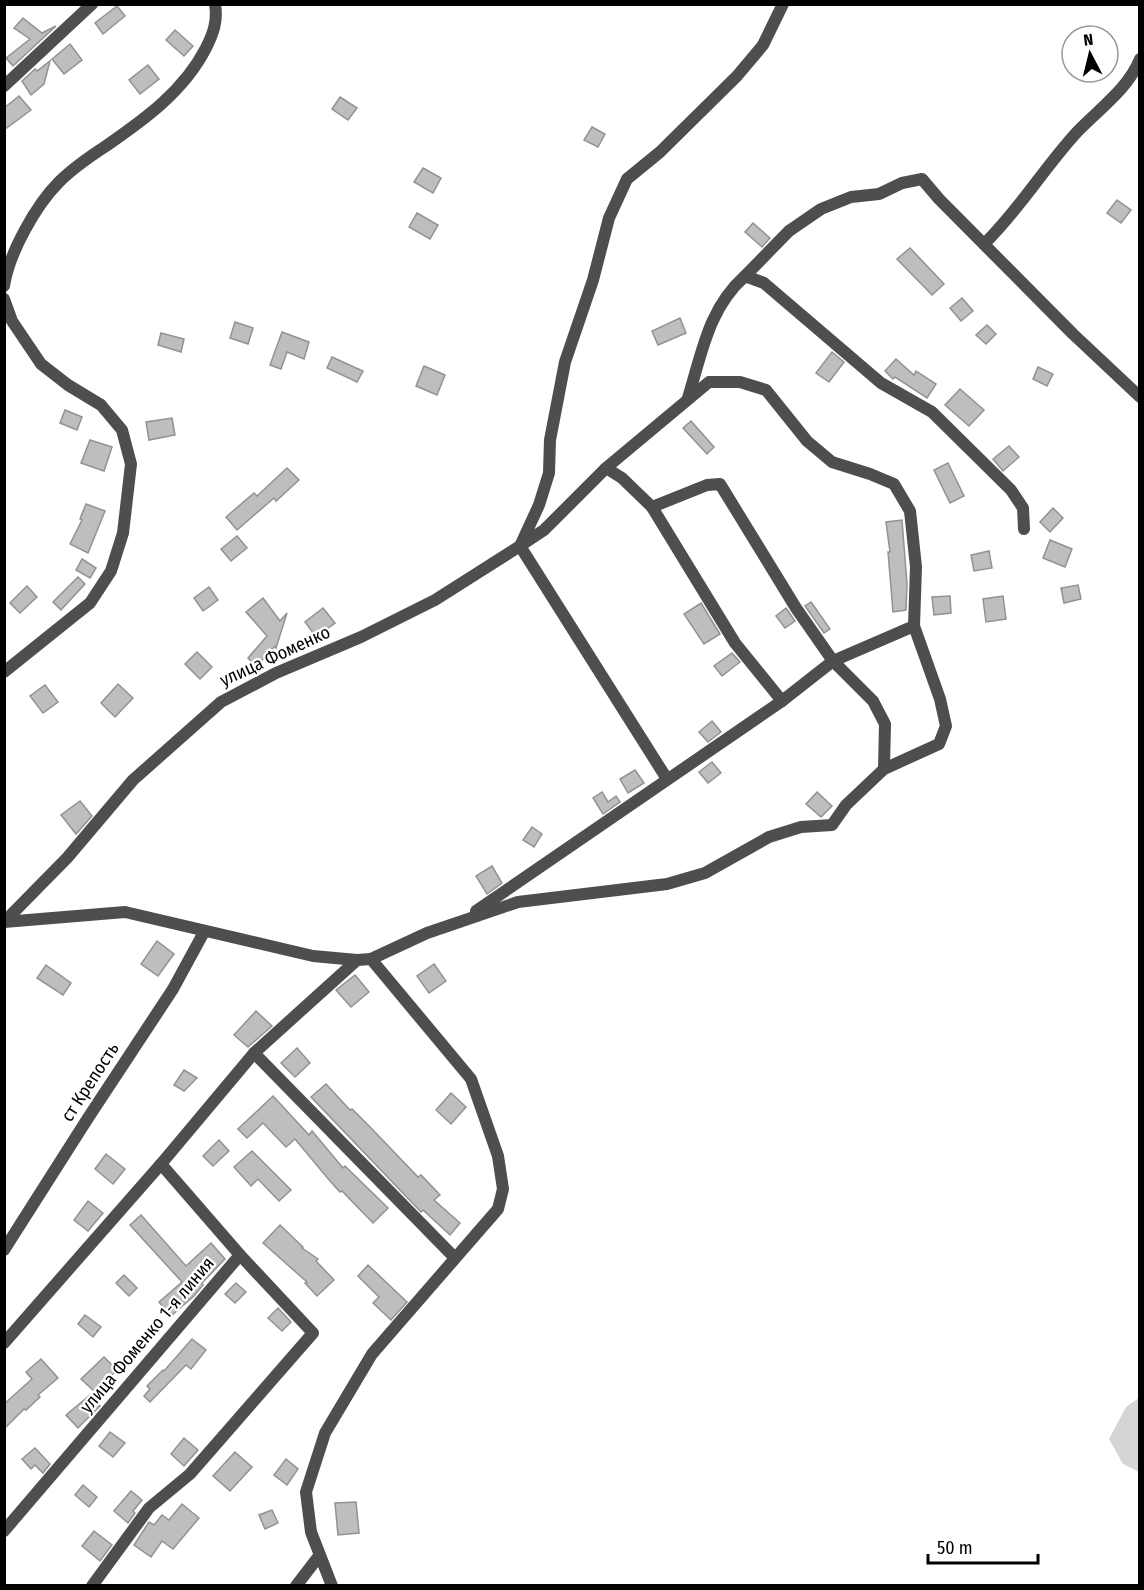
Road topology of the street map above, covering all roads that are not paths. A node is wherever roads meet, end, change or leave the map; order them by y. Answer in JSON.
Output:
{"nodes":[{"id":1,"x":92,"y":4,"type":"edge"},
{"id":2,"x":215,"y":4,"type":"edge"},
{"id":3,"x":783,"y":4,"type":"edge"},
{"id":4,"x":1140,"y":59,"type":"edge"},
{"id":5,"x":4,"y":86,"type":"edge"},
{"id":6,"x":984,"y":244,"type":"junction"},
{"id":7,"x":745,"y":276,"type":"junction"},
{"id":8,"x":4,"y":286,"type":"edge"},
{"id":9,"x":4,"y":299,"type":"edge"},
{"id":10,"x":1140,"y":397,"type":"edge"},
{"id":11,"x":688,"y":398,"type":"junction"},
{"id":12,"x":606,"y":468,"type":"junction"},
{"id":13,"x":652,"y":507,"type":"junction"},
{"id":14,"x":1024,"y":529,"type":"dead end"},
{"id":15,"x":520,"y":546,"type":"junction"},
{"id":16,"x":914,"y":626,"type":"junction"},
{"id":17,"x":833,"y":661,"type":"junction"},
{"id":18,"x":4,"y":672,"type":"edge"},
{"id":19,"x":782,"y":701,"type":"junction"},
{"id":20,"x":884,"y":769,"type":"junction"},
{"id":21,"x":667,"y":779,"type":"junction"},
{"id":22,"x":465,"y":919,"type":"junction"},
{"id":23,"x":4,"y":922,"type":"edge"},
{"id":24,"x":204,"y":932,"type":"junction"},
{"id":25,"x":371,"y":959,"type":"junction"},
{"id":26,"x":357,"y":960,"type":"junction"},
{"id":27,"x":254,"y":1053,"type":"junction"},
{"id":28,"x":161,"y":1164,"type":"junction"},
{"id":29,"x":4,"y":1251,"type":"edge"},
{"id":30,"x":240,"y":1255,"type":"junction"},
{"id":31,"x":455,"y":1258,"type":"junction"},
{"id":32,"x":4,"y":1343,"type":"edge"},
{"id":33,"x":4,"y":1531,"type":"edge"},
{"id":34,"x":319,"y":1556,"type":"junction"},
{"id":35,"x":92,"y":1586,"type":"edge"},
{"id":36,"x":296,"y":1586,"type":"edge"},
{"id":37,"x":332,"y":1586,"type":"edge"}],
"edges":[{"from":1,"to":5,"type":"street"},
{"from":2,"to":8,"type":"street"},
{"from":3,"to":15,"type":"street"},
{"from":4,"to":6,"type":"street"},
{"from":6,"to":7,"type":"street"},
{"from":6,"to":10,"type":"street"},
{"from":7,"to":11,"type":"street"},
{"from":7,"to":14,"type":"street"},
{"from":9,"to":18,"type":"street"},
{"from":11,"to":12,"type":"street","name":"улица Фоменко"},
{"from":11,"to":16,"type":"street","name":"улица Фоменко"},
{"from":12,"to":13,"type":"street"},
{"from":12,"to":15,"type":"street","name":"улица Фоменко"},
{"from":13,"to":17,"type":"street"},
{"from":13,"to":19,"type":"street"},
{"from":15,"to":21,"type":"street"},
{"from":15,"to":23,"type":"street","name":"улица Фоменко"},
{"from":16,"to":17,"type":"street"},
{"from":16,"to":20,"type":"street"},
{"from":17,"to":19,"type":"street"},
{"from":17,"to":20,"type":"street"},
{"from":19,"to":21,"type":"street"},
{"from":20,"to":22,"type":"street"},
{"from":21,"to":22,"type":"street"},
{"from":22,"to":25,"type":"street"},
{"from":23,"to":24,"type":"street"},
{"from":24,"to":26,"type":"street"},
{"from":24,"to":29,"type":"street","name":"ст Крепость"},
{"from":25,"to":26,"type":"street"},
{"from":25,"to":31,"type":"street"},
{"from":26,"to":27,"type":"street"},
{"from":27,"to":28,"type":"street"},
{"from":27,"to":31,"type":"street"},
{"from":28,"to":30,"type":"street","name":"улица Фоменко 1-я линия"},
{"from":28,"to":32,"type":"street"},
{"from":30,"to":33,"type":"street","name":"улица Фоменко 1-я линия"},
{"from":30,"to":35,"type":"street"},
{"from":31,"to":34,"type":"street"},
{"from":34,"to":36,"type":"street"},
{"from":34,"to":37,"type":"street"}]}
